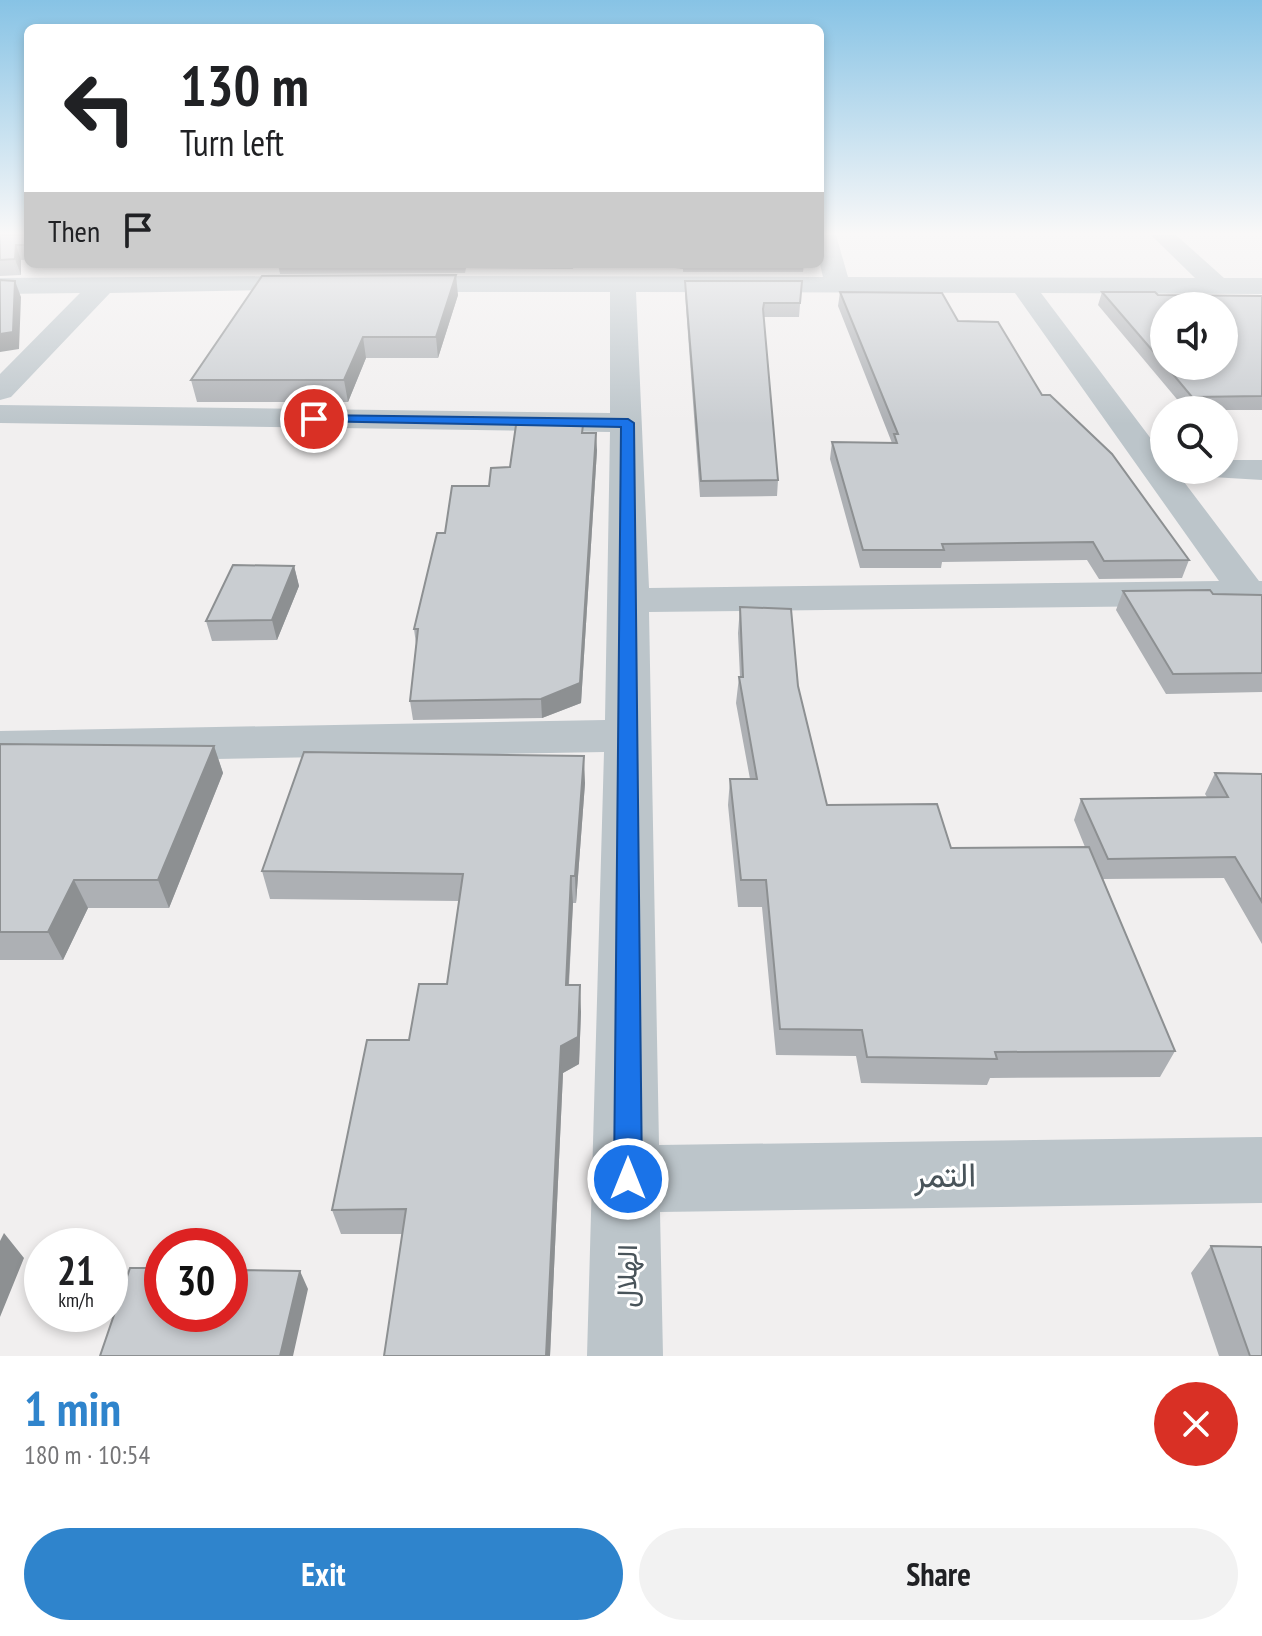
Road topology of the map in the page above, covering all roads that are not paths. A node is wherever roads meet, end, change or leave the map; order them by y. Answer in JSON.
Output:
{"nodes":[{"id":1,"x":90,"y":298,"type":"edge"},
{"id":2,"x":624,"y":298,"type":"edge"},
{"id":3,"x":1032,"y":298,"type":"edge"},
{"id":4,"x":0,"y":391,"type":"edge"},
{"id":5,"x":0,"y":414,"type":"edge"},
{"id":6,"x":628,"y":423,"type":"junction"},
{"id":7,"x":1150,"y":456,"type":"edge"},
{"id":8,"x":1238,"y":470,"type":"edge"},
{"id":9,"x":1262,"y":470,"type":"edge"},
{"id":10,"x":1171,"y":484,"type":"edge"},
{"id":11,"x":1255,"y":593,"type":"edge"},
{"id":12,"x":629,"y":600,"type":"junction"},
{"id":13,"x":626,"y":736,"type":"junction"},
{"id":14,"x":0,"y":747,"type":"edge"},
{"id":15,"x":1262,"y":1170,"type":"edge"},
{"id":16,"x":628,"y":1179,"type":"junction"},
{"id":17,"x":625,"y":1356,"type":"edge"}],
"edges":[{"from":1,"to":4,"type":"street"},
{"from":2,"to":6,"type":"street","name":"الهلال"},
{"from":3,"to":7,"type":"street"},
{"from":5,"to":6,"type":"street"},
{"from":6,"to":12,"type":"street","name":"الهلال"},
{"from":8,"to":9,"type":"street"},
{"from":10,"to":11,"type":"street"},
{"from":11,"to":12,"type":"street"},
{"from":12,"to":13,"type":"street","name":"الهلال"},
{"from":13,"to":14,"type":"street"},
{"from":13,"to":16,"type":"street","name":"الهلال"},
{"from":15,"to":16,"type":"street","name":"التمر"},
{"from":16,"to":17,"type":"street","name":"الهلال"}]}
